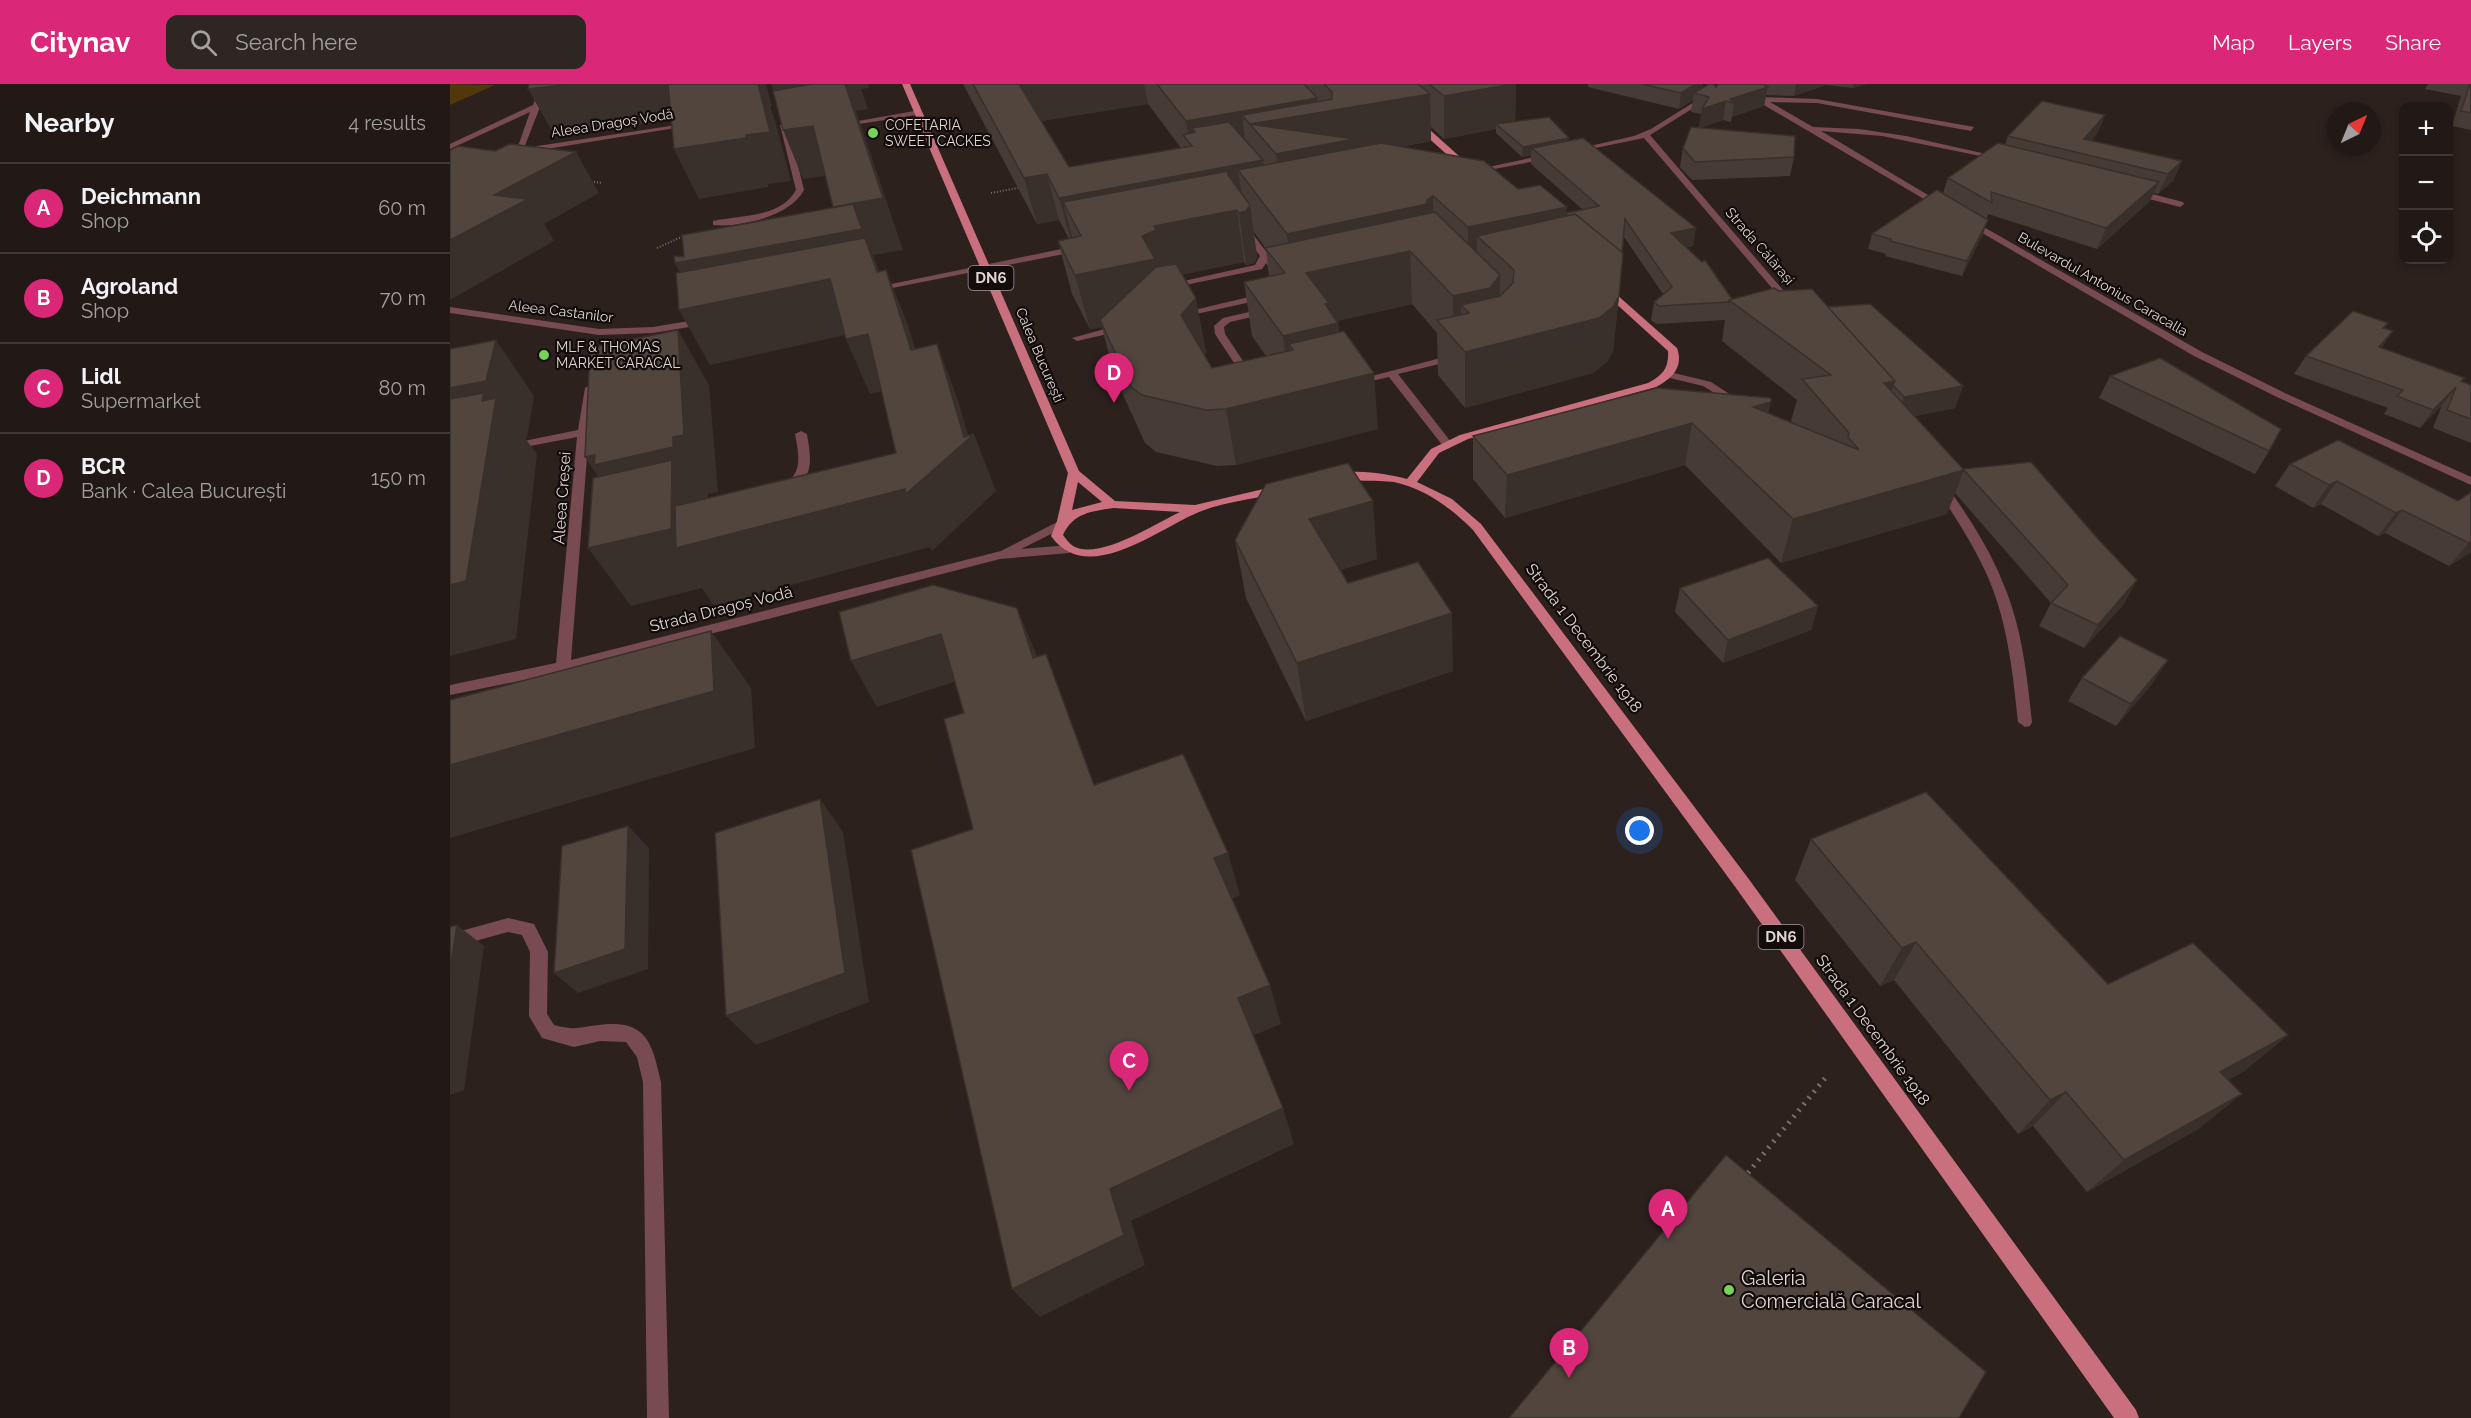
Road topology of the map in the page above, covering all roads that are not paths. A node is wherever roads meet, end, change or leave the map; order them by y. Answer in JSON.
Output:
{"nodes":[{"id":1,"x":546,"y":84,"type":"edge"},
{"id":2,"x":906,"y":84,"type":"edge"},
{"id":3,"x":1728,"y":84,"type":"edge"},
{"id":4,"x":1735,"y":84,"type":"edge"},
{"id":5,"x":1760,"y":99,"type":"junction"},
{"id":6,"x":537,"y":106,"type":"junction"},
{"id":7,"x":779,"y":111,"type":"edge"},
{"id":8,"x":920,"y":112,"type":"junction"},
{"id":9,"x":1409,"y":116,"type":"edge"},
{"id":10,"x":699,"y":124,"type":"edge"},
{"id":11,"x":829,"y":127,"type":"edge"},
{"id":12,"x":1811,"y":129,"type":"junction"},
{"id":13,"x":1971,"y":129,"type":"dead end"},
{"id":14,"x":797,"y":132,"type":"edge"},
{"id":15,"x":786,"y":134,"type":"junction"},
{"id":16,"x":1645,"y":134,"type":"junction"},
{"id":17,"x":450,"y":147,"type":"edge"},
{"id":18,"x":520,"y":151,"type":"junction"},
{"id":19,"x":1571,"y":151,"type":"edge"},
{"id":20,"x":509,"y":152,"type":"edge"},
{"id":21,"x":1560,"y":154,"type":"edge"},
{"id":22,"x":2012,"y":161,"type":"edge"},
{"id":23,"x":509,"y":165,"type":"edge"},
{"id":24,"x":1470,"y":171,"type":"junction"},
{"id":25,"x":1458,"y":173,"type":"edge"},
{"id":26,"x":1478,"y":179,"type":"edge"},
{"id":27,"x":2124,"y":189,"type":"edge"},
{"id":28,"x":2180,"y":204,"type":"dead end"},
{"id":29,"x":716,"y":224,"type":"road end"},
{"id":30,"x":1241,"y":224,"type":"edge"},
{"id":31,"x":1095,"y":245,"type":"edge"},
{"id":32,"x":1265,"y":256,"type":"junction"},
{"id":33,"x":987,"y":267,"type":"junction"},
{"id":34,"x":1599,"y":284,"type":"edge"},
{"id":35,"x":865,"y":291,"type":"edge"},
{"id":36,"x":450,"y":310,"type":"edge"},
{"id":37,"x":1263,"y":312,"type":"edge"},
{"id":38,"x":1800,"y":316,"type":"edge"},
{"id":39,"x":718,"y":319,"type":"edge"},
{"id":40,"x":1112,"y":330,"type":"edge"},
{"id":41,"x":1077,"y":338,"type":"dead end"},
{"id":42,"x":1463,"y":355,"type":"edge"},
{"id":43,"x":1392,"y":373,"type":"junction"},
{"id":44,"x":1670,"y":375,"type":"junction"},
{"id":45,"x":592,"y":376,"type":"edge"},
{"id":46,"x":1342,"y":385,"type":"edge"},
{"id":47,"x":1259,"y":393,"type":"edge"},
{"id":48,"x":1756,"y":417,"type":"edge"},
{"id":49,"x":583,"y":432,"type":"junction"},
{"id":50,"x":801,"y":434,"type":"dead end"},
{"id":51,"x":1447,"y":444,"type":"junction"},
{"id":52,"x":496,"y":449,"type":"edge"},
{"id":53,"x":1074,"y":472,"type":"junction"},
{"id":54,"x":1935,"y":476,"type":"edge"},
{"id":55,"x":1322,"y":480,"type":"edge"},
{"id":56,"x":2471,"y":481,"type":"edge"},
{"id":57,"x":1410,"y":483,"type":"junction"},
{"id":58,"x":1289,"y":487,"type":"edge"},
{"id":59,"x":776,"y":494,"type":"edge"},
{"id":60,"x":1116,"y":505,"type":"junction"},
{"id":61,"x":1195,"y":509,"type":"junction"},
{"id":62,"x":1062,"y":522,"type":"junction"},
{"id":63,"x":1129,"y":540,"type":"junction"},
{"id":64,"x":1070,"y":549,"type":"junction"},
{"id":65,"x":1000,"y":555,"type":"junction"},
{"id":66,"x":563,"y":667,"type":"junction"},
{"id":67,"x":450,"y":690,"type":"edge"},
{"id":68,"x":2025,"y":722,"type":"dead end"},
{"id":69,"x":450,"y":941,"type":"edge"},
{"id":70,"x":658,"y":1418,"type":"edge"},
{"id":71,"x":2128,"y":1418,"type":"edge"}],
"edges":[{"from":1,"to":6,"type":"street","name":"Aleea Dragoș Vodă"},
{"from":2,"to":8,"type":"main road","name":"Calea București","number":"DN6"},
{"from":3,"to":16,"type":"street"},
{"from":4,"to":5,"type":"street","name":"Bulevardul Antonius Caracalla"},
{"from":5,"to":12,"type":"street","name":"Bulevardul Antonius Caracalla"},
{"from":5,"to":13,"type":"street"},
{"from":6,"to":17,"type":"street","name":"Aleea Dragoș Vodă"},
{"from":6,"to":18,"type":"street","name":"Aleea Dragoș Vodă"},
{"from":7,"to":15,"type":"street"},
{"from":8,"to":11,"type":"street"},
{"from":8,"to":33,"type":"main road","name":"Calea București","number":"DN6"},
{"from":9,"to":24,"type":"main road"},
{"from":10,"to":18,"type":"street","name":"Aleea Dragoș Vodă"},
{"from":12,"to":22,"type":"street"},
{"from":12,"to":56,"type":"street","name":"Bulevardul Antonius Caracalla"},
{"from":14,"to":15,"type":"street"},
{"from":15,"to":29,"type":"street"},
{"from":16,"to":19,"type":"street"},
{"from":16,"to":38,"type":"street","name":"Strada Călărași"},
{"from":18,"to":20,"type":"street","name":"Aleea Dragoș Vodă"},
{"from":18,"to":23,"type":"street","name":"Aleea Dragoș Vodă"},
{"from":21,"to":24,"type":"street"},
{"from":24,"to":25,"type":"street"},
{"from":24,"to":26,"type":"main road"},
{"from":27,"to":28,"type":"street"},
{"from":30,"to":32,"type":"street"},
{"from":31,"to":33,"type":"street"},
{"from":32,"to":32,"type":"street"},
{"from":33,"to":35,"type":"street"},
{"from":33,"to":53,"type":"main road","name":"Calea București","number":"DN6"},
{"from":34,"to":44,"type":"main road"},
{"from":36,"to":39,"type":"street","name":"Aleea Castanilor"},
{"from":37,"to":47,"type":"street"},
{"from":40,"to":41,"type":"street"},
{"from":42,"to":43,"type":"street"},
{"from":43,"to":46,"type":"street"},
{"from":43,"to":51,"type":"street"},
{"from":44,"to":48,"type":"street"},
{"from":44,"to":51,"type":"main road"},
{"from":45,"to":49,"type":"street","name":"Aleea Creșei"},
{"from":49,"to":52,"type":"street"},
{"from":49,"to":66,"type":"street","name":"Aleea Creșei"},
{"from":50,"to":59,"type":"street"},
{"from":51,"to":57,"type":"main road"},
{"from":53,"to":60,"type":"main road"},
{"from":53,"to":62,"type":"main road"},
{"from":54,"to":68,"type":"street"},
{"from":55,"to":57,"type":"main road","number":"DN6"},
{"from":57,"to":71,"type":"main road","name":"Strada 1 Decembrie 1918","number":"DN6"},
{"from":58,"to":61,"type":"main road"},
{"from":60,"to":61,"type":"main road"},
{"from":60,"to":62,"type":"main road"},
{"from":60,"to":63,"type":"main road"},
{"from":61,"to":63,"type":"main road"},
{"from":62,"to":64,"type":"main road"},
{"from":62,"to":65,"type":"street"},
{"from":63,"to":64,"type":"main road"},
{"from":64,"to":65,"type":"street"},
{"from":65,"to":66,"type":"street","name":"Strada Dragoș Vodă"},
{"from":66,"to":67,"type":"street","name":"Strada Dragoș Vodă"},
{"from":69,"to":70,"type":"street"}]}
